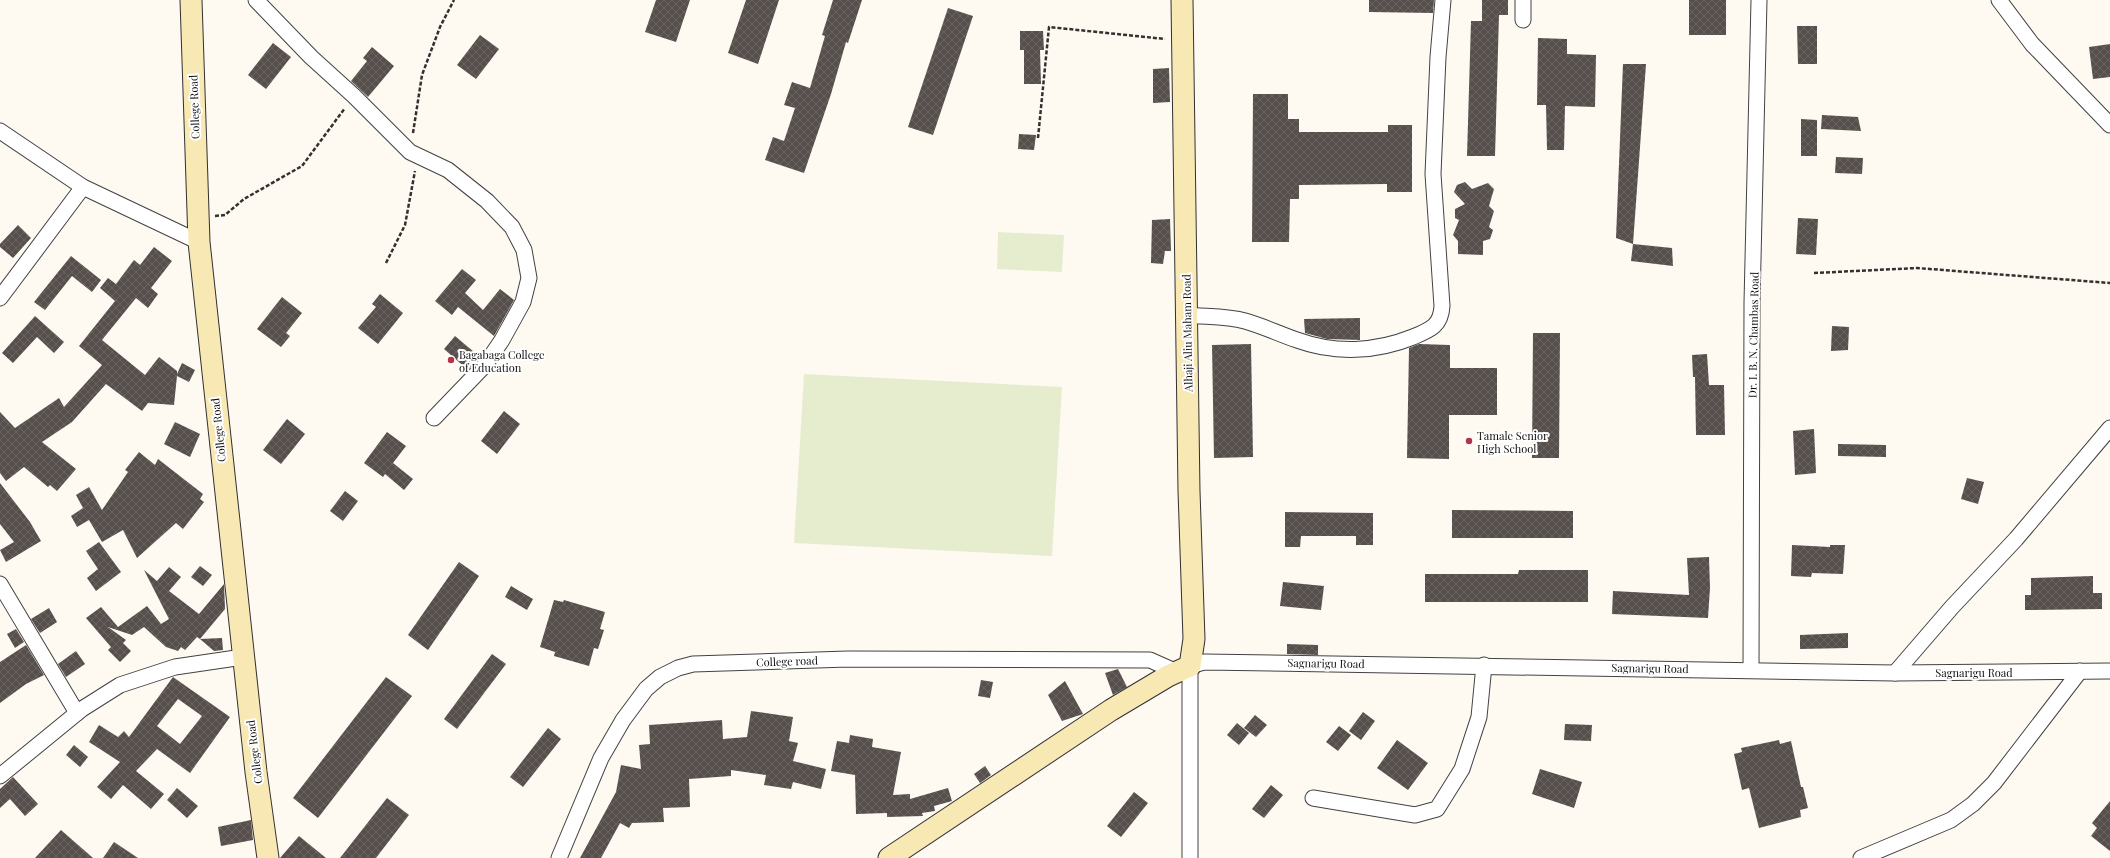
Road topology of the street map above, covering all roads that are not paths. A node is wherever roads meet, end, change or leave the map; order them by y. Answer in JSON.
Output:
{"nodes":[{"id":1,"x":192,"y":0,"type":"edge"},
{"id":2,"x":256,"y":0,"type":"edge"},
{"id":3,"x":1182,"y":0,"type":"edge"},
{"id":4,"x":1443,"y":0,"type":"edge"},
{"id":5,"x":1523,"y":0,"type":"edge"},
{"id":6,"x":1759,"y":0,"type":"edge"},
{"id":7,"x":1999,"y":0,"type":"edge"},
{"id":8,"x":1523,"y":20,"type":"dead end"},
{"id":9,"x":2110,"y":125,"type":"edge"},
{"id":10,"x":0,"y":131,"type":"edge"},
{"id":11,"x":82,"y":187,"type":"junction"},
{"id":12,"x":198,"y":242,"type":"junction"},
{"id":13,"x":0,"y":298,"type":"edge"},
{"id":14,"x":1187,"y":315,"type":"junction"},
{"id":15,"x":434,"y":418,"type":"dead end"},
{"id":16,"x":2110,"y":428,"type":"edge"},
{"id":17,"x":0,"y":584,"type":"edge"},
{"id":18,"x":243,"y":657,"type":"junction"},
{"id":19,"x":1484,"y":665,"type":"junction"},
{"id":20,"x":1184,"y":669,"type":"junction"},
{"id":21,"x":1751,"y":669,"type":"junction"},
{"id":22,"x":2080,"y":671,"type":"junction"},
{"id":23,"x":2110,"y":671,"type":"edge"},
{"id":24,"x":1895,"y":673,"type":"junction"},
{"id":25,"x":77,"y":713,"type":"junction"},
{"id":26,"x":0,"y":776,"type":"edge"},
{"id":27,"x":1313,"y":798,"type":"dead end"},
{"id":28,"x":264,"y":857,"type":"edge"},
{"id":29,"x":559,"y":858,"type":"edge"},
{"id":30,"x":889,"y":858,"type":"edge"},
{"id":31,"x":1190,"y":858,"type":"edge"},
{"id":32,"x":1861,"y":858,"type":"edge"}],
"edges":[{"from":1,"to":12,"type":"street","name":"College Road"},
{"from":2,"to":15,"type":"street"},
{"from":3,"to":14,"type":"street","name":"Alhaji Aliu Maham Road"},
{"from":4,"to":14,"type":"street"},
{"from":5,"to":8,"type":"street"},
{"from":6,"to":21,"type":"street","name":"Dr. I. B. N. Chambas Road"},
{"from":7,"to":9,"type":"street"},
{"from":10,"to":11,"type":"street"},
{"from":11,"to":12,"type":"street"},
{"from":11,"to":13,"type":"street"},
{"from":12,"to":18,"type":"street","name":"College Road"},
{"from":14,"to":20,"type":"street","name":"Alhaji Aliu Maham Road"},
{"from":16,"to":24,"type":"street"},
{"from":17,"to":25,"type":"street"},
{"from":18,"to":25,"type":"street"},
{"from":18,"to":28,"type":"street","name":"College Road"},
{"from":19,"to":20,"type":"street","name":"Sagnarigu Road"},
{"from":19,"to":21,"type":"street","name":"Sagnarigu Road"},
{"from":19,"to":27,"type":"street"},
{"from":20,"to":29,"type":"street","name":"College road"},
{"from":20,"to":30,"type":"street"},
{"from":20,"to":31,"type":"street"},
{"from":21,"to":24,"type":"street","name":"Sagnarigu Road"},
{"from":22,"to":23,"type":"street","name":"Sagnarigu Road"},
{"from":22,"to":24,"type":"street","name":"Sagnarigu Road"},
{"from":22,"to":32,"type":"street"},
{"from":25,"to":26,"type":"street"}]}
